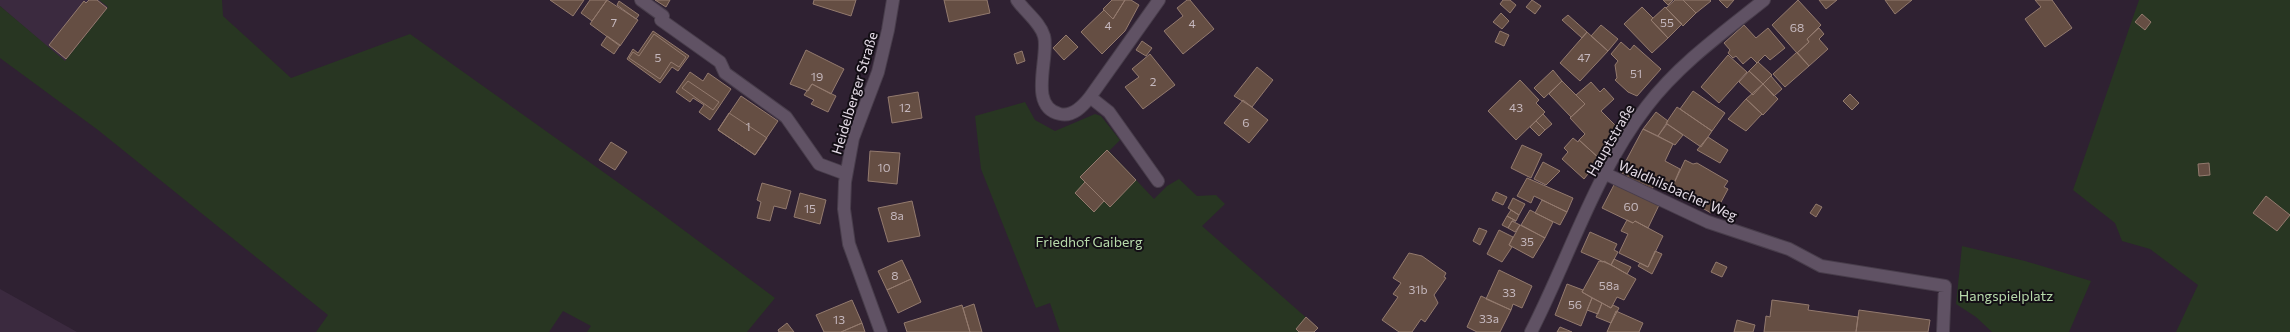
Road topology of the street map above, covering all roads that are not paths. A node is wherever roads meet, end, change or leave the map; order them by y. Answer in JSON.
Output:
{"nodes":[{"id":1,"x":641,"y":0,"type":"edge"},
{"id":2,"x":893,"y":0,"type":"edge"},
{"id":3,"x":1017,"y":0,"type":"edge"},
{"id":4,"x":1159,"y":0,"type":"edge"},
{"id":5,"x":1764,"y":0,"type":"edge"},
{"id":6,"x":1090,"y":97,"type":"junction"},
{"id":7,"x":846,"y":174,"type":"junction"},
{"id":8,"x":1606,"y":174,"type":"junction"},
{"id":9,"x":1158,"y":181,"type":"dead end"},
{"id":10,"x":881,"y":332,"type":"edge"},
{"id":11,"x":1531,"y":332,"type":"edge"},
{"id":12,"x":1943,"y":332,"type":"edge"}],
"edges":[{"from":1,"to":7,"type":"street"},
{"from":2,"to":7,"type":"street","name":"Heidelberger Straße"},
{"from":3,"to":6,"type":"street"},
{"from":4,"to":6,"type":"street"},
{"from":5,"to":8,"type":"street","name":"Hauptstraße"},
{"from":6,"to":9,"type":"street"},
{"from":7,"to":10,"type":"street","name":"Heidelberger Straße"},
{"from":8,"to":11,"type":"street","name":"Hauptstraße"},
{"from":8,"to":12,"type":"street","name":"Waldhilsbacher Weg"}]}
